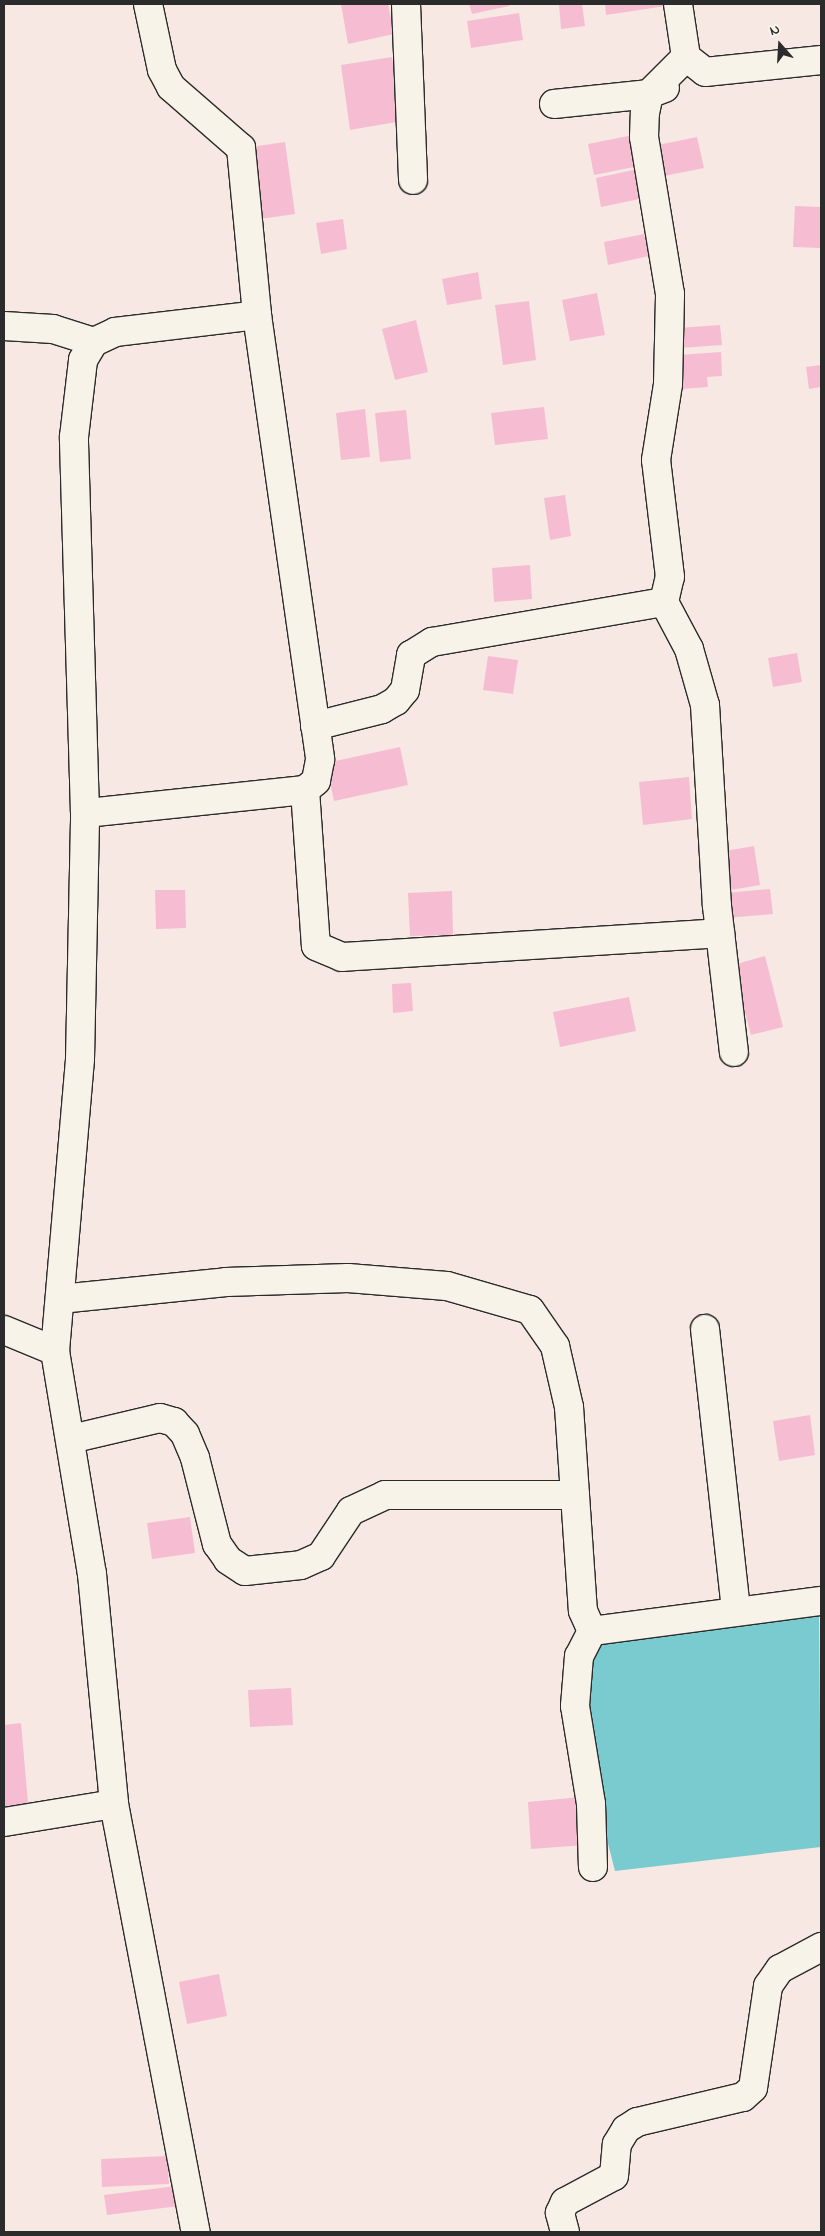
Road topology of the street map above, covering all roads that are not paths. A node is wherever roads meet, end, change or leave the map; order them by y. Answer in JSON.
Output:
{"nodes":[{"id":1,"x":148,"y":4,"type":"edge"},
{"id":2,"x":406,"y":4,"type":"edge"},
{"id":3,"x":678,"y":4,"type":"edge"},
{"id":4,"x":821,"y":60,"type":"edge"},
{"id":5,"x":696,"y":64,"type":"junction"},
{"id":6,"x":649,"y":94,"type":"junction"},
{"id":7,"x":554,"y":104,"type":"dead end"},
{"id":8,"x":413,"y":180,"type":"dead end"},
{"id":9,"x":257,"y":315,"type":"junction"},
{"id":10,"x":4,"y":326,"type":"edge"},
{"id":11,"x":94,"y":342,"type":"junction"},
{"id":12,"x":664,"y":602,"type":"junction"},
{"id":13,"x":315,"y":726,"type":"junction"},
{"id":14,"x":305,"y":790,"type":"junction"},
{"id":15,"x":85,"y":813,"type":"junction"},
{"id":16,"x":720,"y":933,"type":"junction"},
{"id":17,"x":734,"y":1052,"type":"dead end"},
{"id":18,"x":60,"y":1299,"type":"junction"},
{"id":19,"x":705,"y":1328,"type":"dead end"},
{"id":20,"x":4,"y":1330,"type":"edge"},
{"id":21,"x":55,"y":1351,"type":"junction"},
{"id":22,"x":71,"y":1439,"type":"junction"},
{"id":23,"x":575,"y":1495,"type":"junction"},
{"id":24,"x":821,"y":1600,"type":"edge"},
{"id":25,"x":736,"y":1610,"type":"junction"},
{"id":26,"x":592,"y":1631,"type":"junction"},
{"id":27,"x":114,"y":1804,"type":"junction"},
{"id":28,"x":4,"y":1822,"type":"edge"},
{"id":29,"x":593,"y":1867,"type":"dead end"},
{"id":30,"x":821,"y":1947,"type":"edge"},
{"id":31,"x":196,"y":2232,"type":"edge"},
{"id":32,"x":565,"y":2232,"type":"edge"}],
"edges":[{"from":1,"to":9,"type":"street"},
{"from":2,"to":8,"type":"street"},
{"from":3,"to":5,"type":"street"},
{"from":4,"to":5,"type":"street"},
{"from":5,"to":6,"type":"street"},
{"from":6,"to":7,"type":"street"},
{"from":6,"to":12,"type":"street"},
{"from":9,"to":11,"type":"street"},
{"from":9,"to":13,"type":"street"},
{"from":10,"to":11,"type":"street"},
{"from":11,"to":15,"type":"street"},
{"from":12,"to":13,"type":"street"},
{"from":12,"to":16,"type":"street"},
{"from":13,"to":14,"type":"street"},
{"from":14,"to":15,"type":"street"},
{"from":14,"to":16,"type":"street"},
{"from":15,"to":18,"type":"street"},
{"from":16,"to":17,"type":"street"},
{"from":18,"to":21,"type":"street"},
{"from":18,"to":23,"type":"street"},
{"from":19,"to":25,"type":"street"},
{"from":20,"to":21,"type":"street"},
{"from":21,"to":22,"type":"street"},
{"from":22,"to":23,"type":"street"},
{"from":22,"to":27,"type":"street"},
{"from":23,"to":26,"type":"street"},
{"from":24,"to":25,"type":"street"},
{"from":25,"to":26,"type":"street"},
{"from":26,"to":29,"type":"street"},
{"from":27,"to":28,"type":"street"},
{"from":27,"to":31,"type":"street"},
{"from":30,"to":32,"type":"street"}]}
